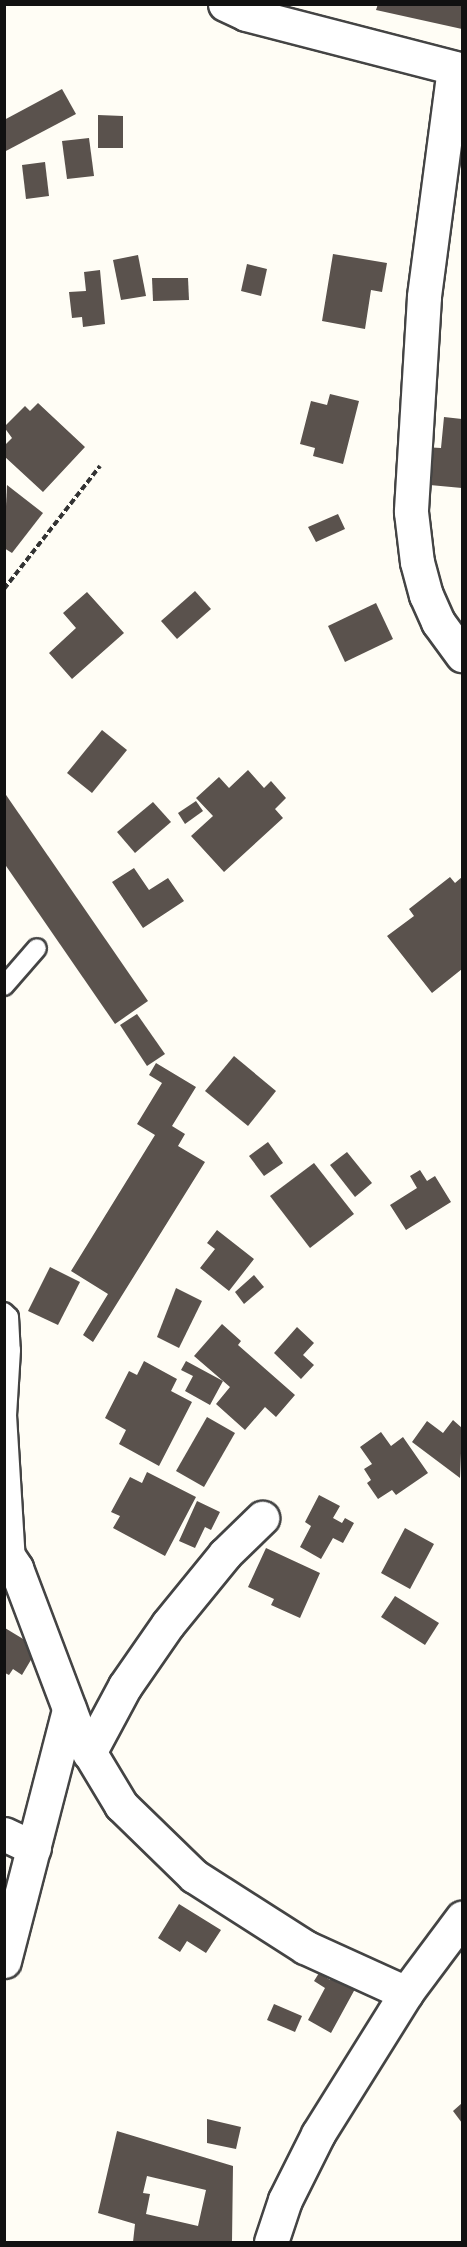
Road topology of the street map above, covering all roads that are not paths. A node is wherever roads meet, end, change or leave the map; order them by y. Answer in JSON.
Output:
{"nodes":[{"id":1,"x":225,"y":4,"type":"edge"},
{"id":2,"x":458,"y":69,"type":"edge"},
{"id":3,"x":462,"y":655,"type":"edge"},
{"id":4,"x":37,"y":948,"type":"dead end"},
{"id":5,"x":4,"y":986,"type":"edge"},
{"id":6,"x":4,"y":1312,"type":"edge"},
{"id":7,"x":262,"y":1518,"type":"dead end"},
{"id":8,"x":8,"y":1555,"type":"edge"},
{"id":9,"x":69,"y":1709,"type":"junction"},
{"id":10,"x":89,"y":1753,"type":"junction"},
{"id":11,"x":4,"y":1834,"type":"edge"},
{"id":12,"x":34,"y":1848,"type":"junction"},
{"id":13,"x":462,"y":1918,"type":"edge"},
{"id":14,"x":4,"y":1961,"type":"edge"},
{"id":15,"x":406,"y":1993,"type":"junction"},
{"id":16,"x":271,"y":2242,"type":"edge"}],
"edges":[{"from":1,"to":2,"type":"street"},
{"from":2,"to":3,"type":"street"},
{"from":4,"to":5,"type":"lane"},
{"from":6,"to":8,"type":"lane"},
{"from":7,"to":10,"type":"street"},
{"from":8,"to":9,"type":"street"},
{"from":9,"to":10,"type":"street"},
{"from":9,"to":12,"type":"street"},
{"from":10,"to":15,"type":"street"},
{"from":11,"to":12,"type":"street"},
{"from":12,"to":14,"type":"street"},
{"from":13,"to":15,"type":"street"},
{"from":15,"to":16,"type":"street"}]}
